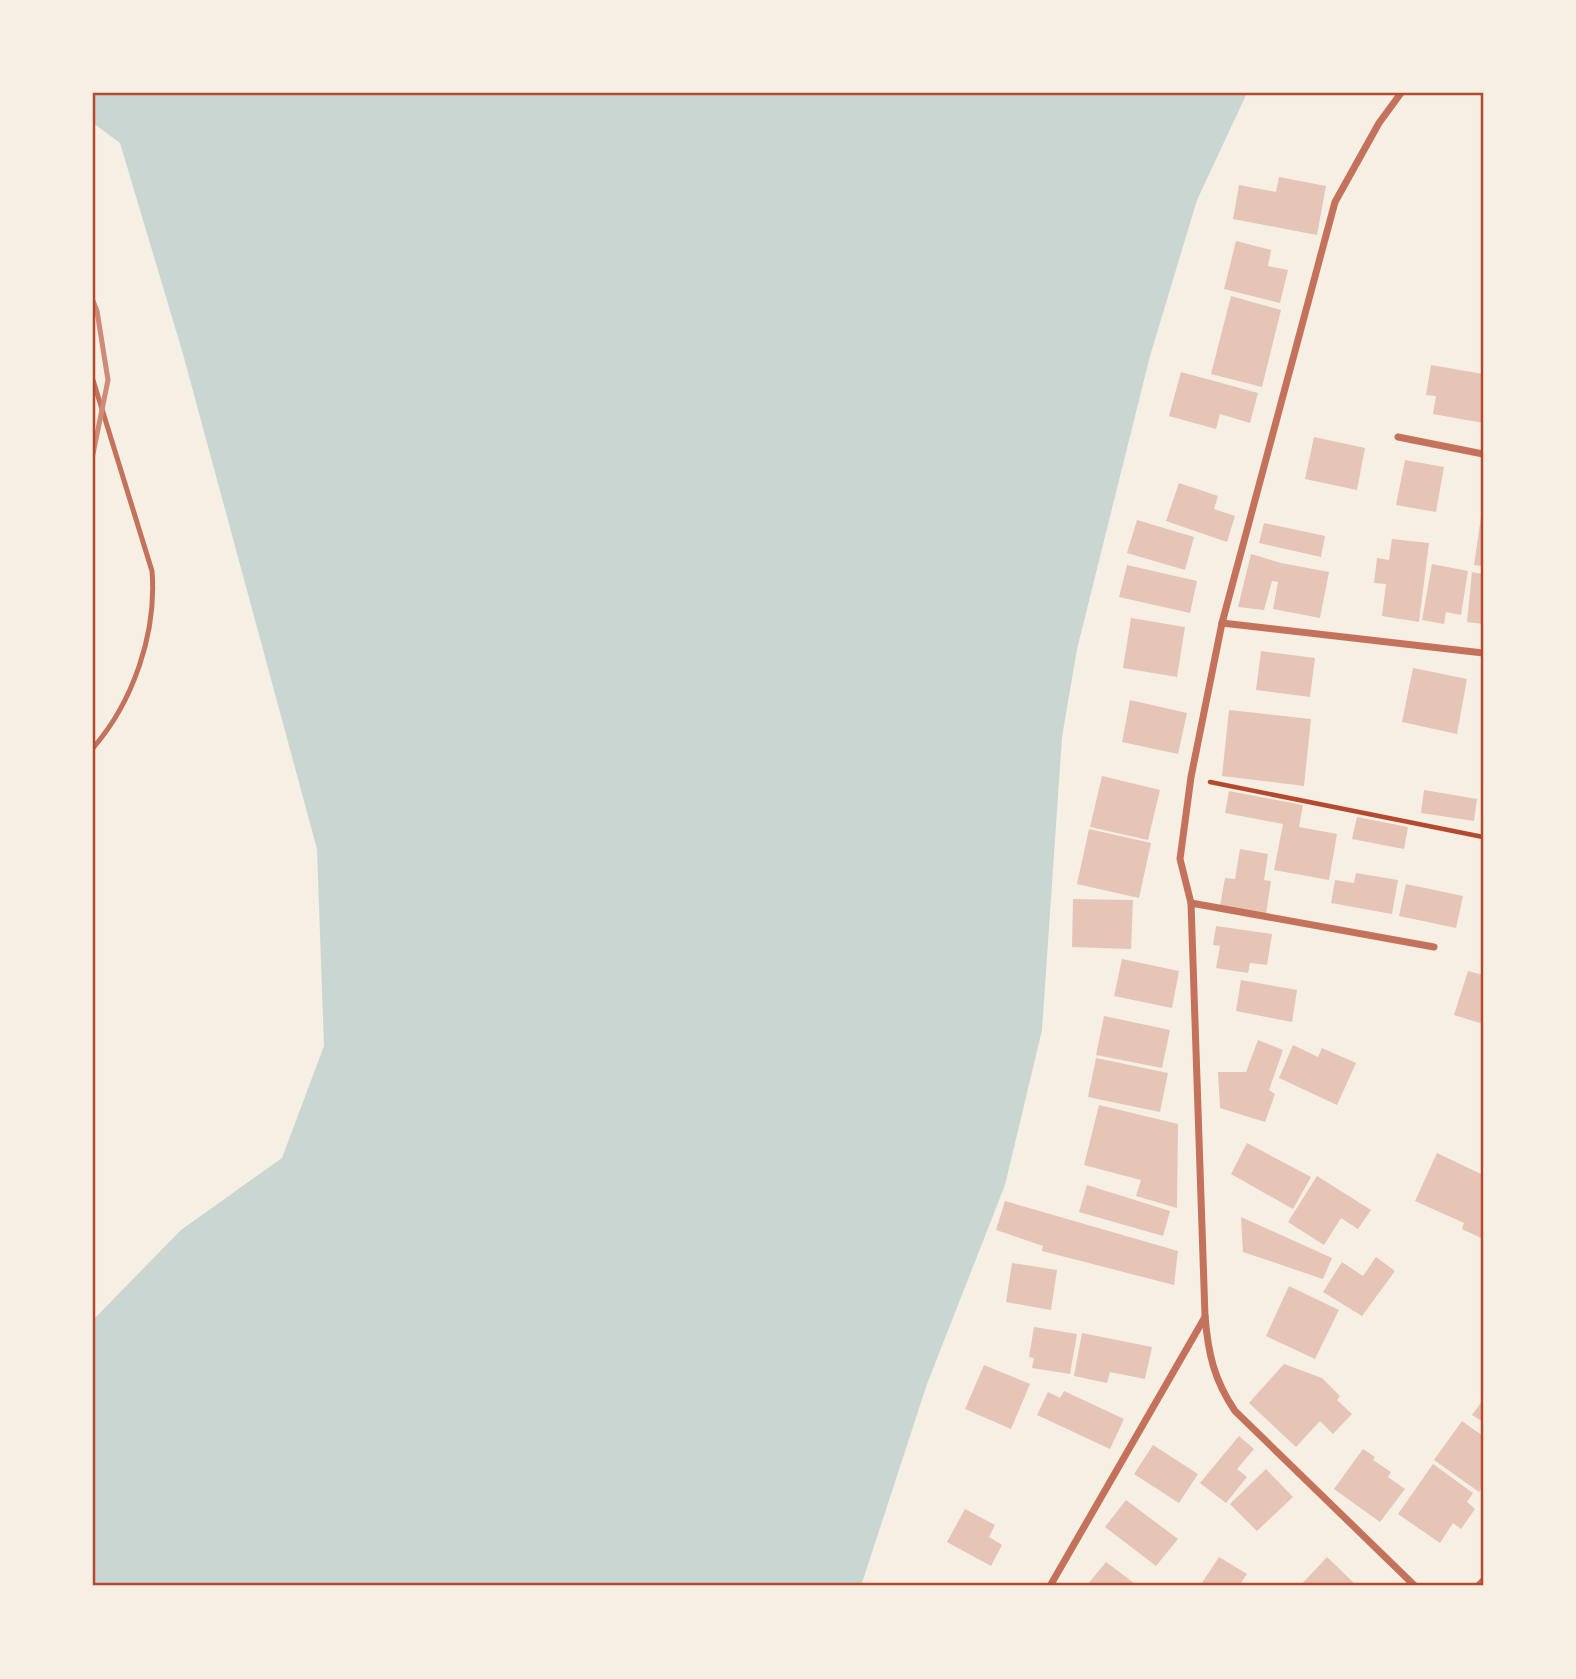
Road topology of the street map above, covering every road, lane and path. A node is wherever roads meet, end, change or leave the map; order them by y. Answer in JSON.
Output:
{"nodes":[{"id":1,"x":1401,"y":93,"type":"edge"},
{"id":2,"x":93,"y":380,"type":"edge"},
{"id":3,"x":1398,"y":437,"type":"dead end"},
{"id":4,"x":1483,"y":454,"type":"edge"},
{"id":5,"x":1222,"y":623,"type":"junction"},
{"id":6,"x":1483,"y":653,"type":"edge"},
{"id":7,"x":93,"y":748,"type":"edge"},
{"id":8,"x":1191,"y":777,"type":"junction"},
{"id":9,"x":1483,"y":837,"type":"edge"},
{"id":10,"x":1191,"y":904,"type":"junction"},
{"id":11,"x":1434,"y":947,"type":"dead end"},
{"id":12,"x":1205,"y":1316,"type":"junction"},
{"id":13,"x":1483,"y":1581,"type":"edge"},
{"id":14,"x":1050,"y":1586,"type":"edge"},
{"id":15,"x":1415,"y":1586,"type":"edge"},
{"id":16,"x":1478,"y":1586,"type":"edge"}],
"edges":[{"from":1,"to":5,"type":"street"},
{"from":2,"to":7,"type":"lane"},
{"from":3,"to":4,"type":"street"},
{"from":5,"to":6,"type":"street"},
{"from":5,"to":8,"type":"street"},
{"from":8,"to":9,"type":"path"},
{"from":8,"to":10,"type":"street"},
{"from":10,"to":11,"type":"street"},
{"from":10,"to":12,"type":"street"},
{"from":12,"to":14,"type":"street"},
{"from":12,"to":15,"type":"street"},
{"from":13,"to":16,"type":"street"}]}
